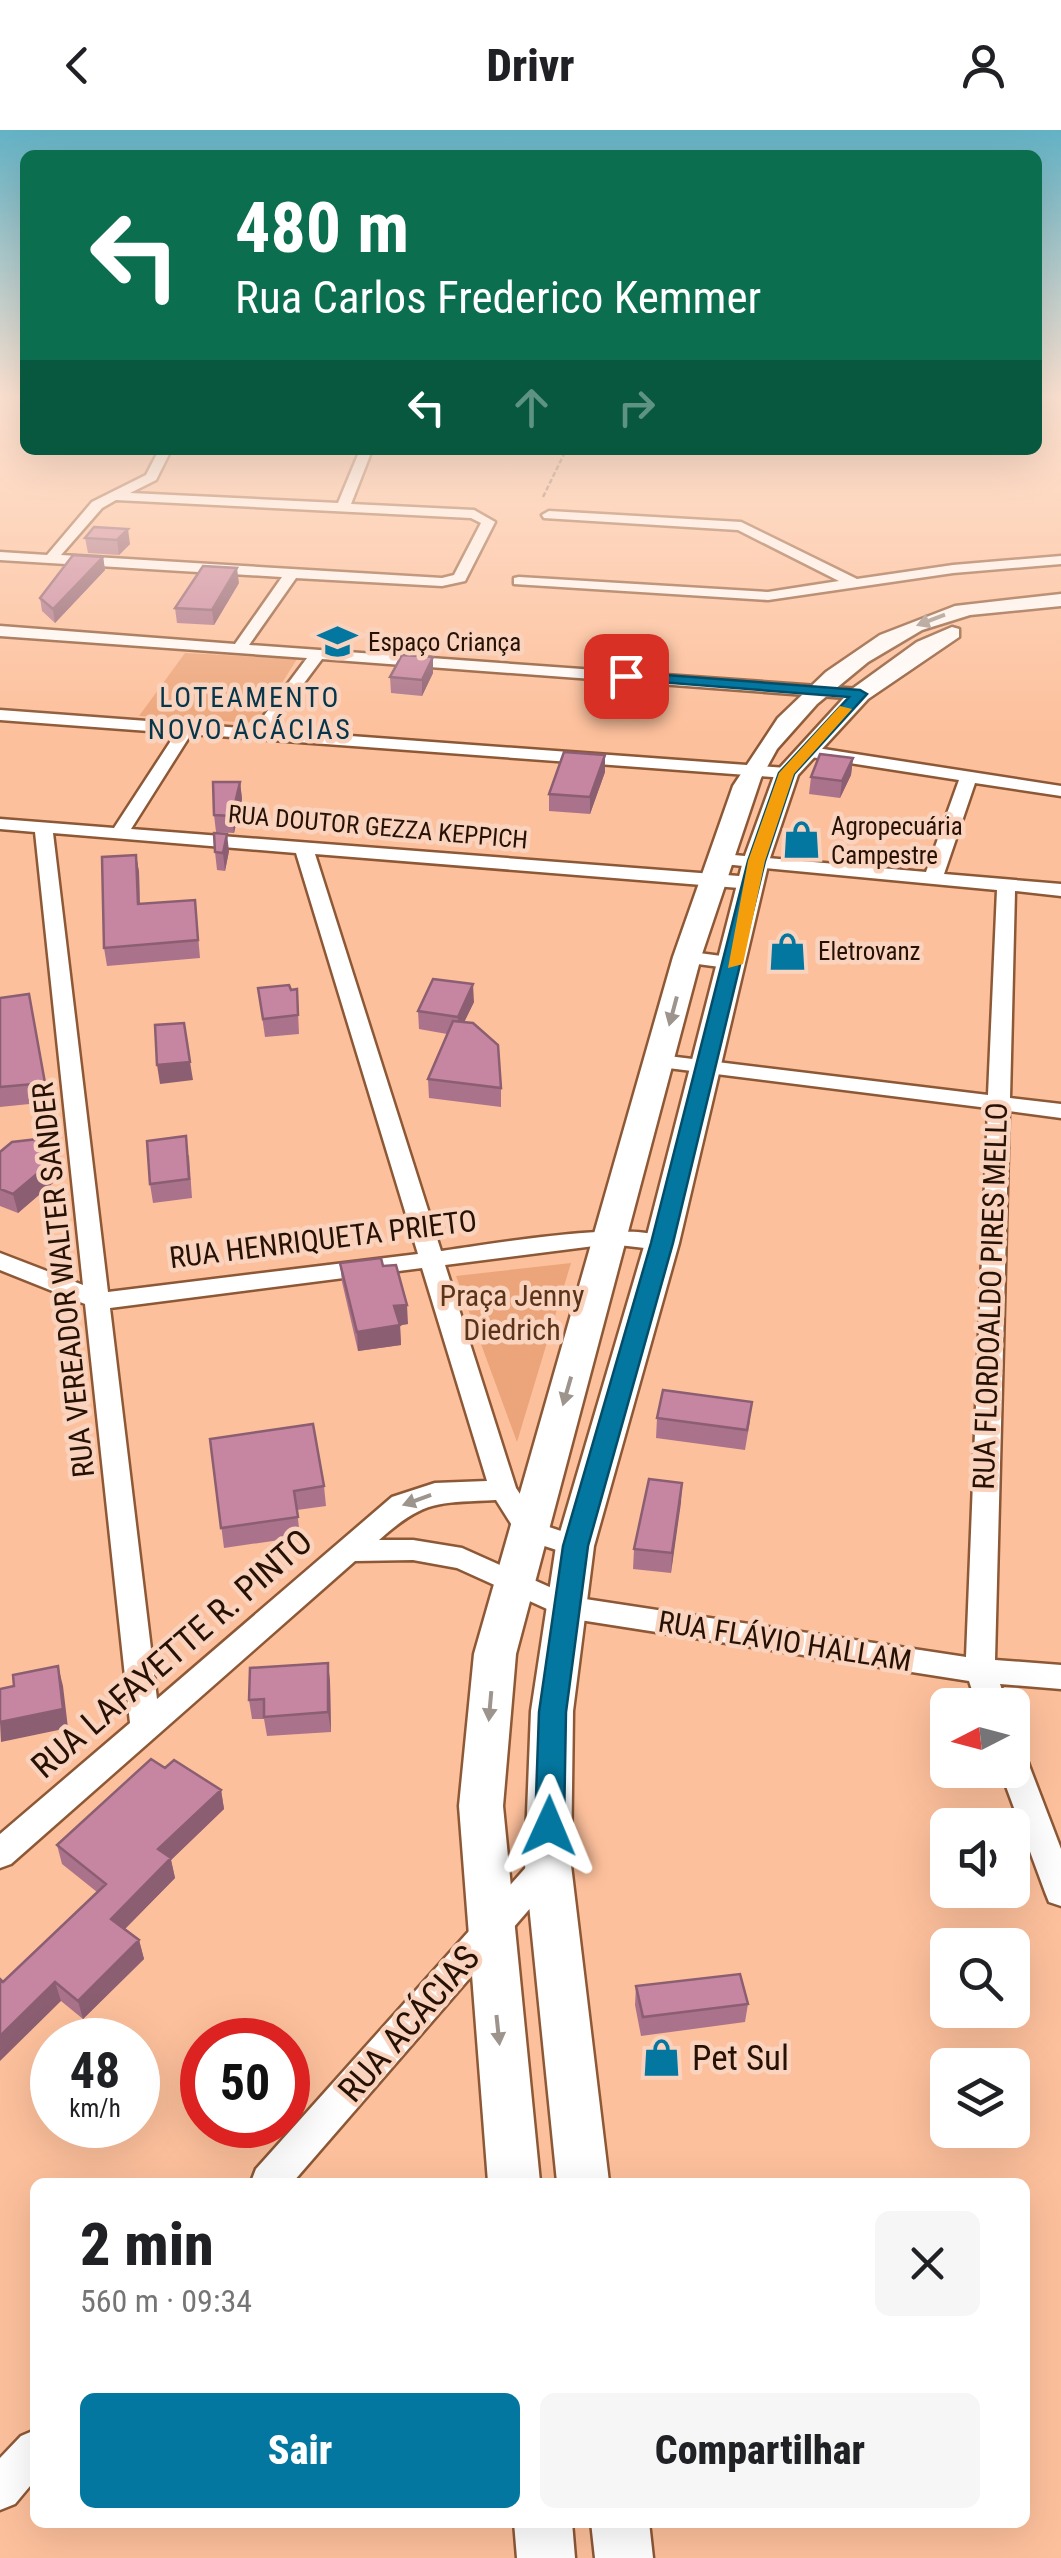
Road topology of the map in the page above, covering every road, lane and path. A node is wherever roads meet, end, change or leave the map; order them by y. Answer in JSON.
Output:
{"nodes":[{"id":1,"x":95,"y":508,"type":"edge"},
{"id":2,"x":367,"y":508,"type":"edge"},
{"id":3,"x":543,"y":508,"type":"edge"},
{"id":4,"x":549,"y":515,"type":"joint"},
{"id":5,"x":0,"y":556,"type":"edge"},
{"id":6,"x":51,"y":558,"type":"junction"},
{"id":7,"x":1061,"y":560,"type":"edge"},
{"id":8,"x":292,"y":572,"type":"junction"},
{"id":9,"x":518,"y":581,"type":"dead end"},
{"id":10,"x":854,"y":583,"type":"junction"},
{"id":11,"x":1061,"y":600,"type":"edge"},
{"id":12,"x":1061,"y":614,"type":"edge"},
{"id":13,"x":0,"y":632,"type":"edge"},
{"id":14,"x":240,"y":647,"type":"junction"},
{"id":15,"x":319,"y":654,"type":"junction"},
{"id":16,"x":819,"y":691,"type":"junction"},
{"id":17,"x":860,"y":694,"type":"junction"},
{"id":18,"x":0,"y":716,"type":"edge"},
{"id":19,"x":187,"y":728,"type":"junction"},
{"id":20,"x":258,"y":734,"type":"junction"},
{"id":21,"x":796,"y":762,"type":"junction"},
{"id":22,"x":752,"y":770,"type":"junction"},
{"id":23,"x":969,"y":775,"type":"junction"},
{"id":24,"x":1061,"y":790,"type":"edge"},
{"id":25,"x":0,"y":824,"type":"edge"},
{"id":26,"x":43,"y":828,"type":"junction"},
{"id":27,"x":120,"y":832,"type":"junction"},
{"id":28,"x":303,"y":846,"type":"junction"},
{"id":29,"x":736,"y":871,"type":"junction"},
{"id":30,"x":934,"y":877,"type":"junction"},
{"id":31,"x":1006,"y":884,"type":"junction"},
{"id":32,"x":1061,"y":890,"type":"edge"},
{"id":33,"x":687,"y":957,"type":"junction"},
{"id":34,"x":734,"y":964,"type":"junction"},
{"id":35,"x":660,"y":1061,"type":"junction"},
{"id":36,"x":708,"y":1067,"type":"junction"},
{"id":37,"x":996,"y":1102,"type":"junction"},
{"id":38,"x":1061,"y":1111,"type":"edge"},
{"id":39,"x":610,"y":1237,"type":"junction"},
{"id":40,"x":662,"y":1243,"type":"junction"},
{"id":41,"x":430,"y":1256,"type":"junction"},
{"id":42,"x":0,"y":1261,"type":"edge"},
{"id":43,"x":100,"y":1301,"type":"junction"},
{"id":44,"x":502,"y":1490,"type":"junction"},
{"id":45,"x":530,"y":1532,"type":"junction"},
{"id":46,"x":575,"y":1546,"type":"junction"},
{"id":47,"x":348,"y":1551,"type":"junction"},
{"id":48,"x":515,"y":1582,"type":"junction"},
{"id":49,"x":566,"y":1607,"type":"junction"},
{"id":50,"x":980,"y":1671,"type":"junction"},
{"id":51,"x":1061,"y":1677,"type":"edge"},
{"id":52,"x":986,"y":1688,"type":"edge"},
{"id":53,"x":145,"y":1725,"type":"junction"},
{"id":54,"x":1022,"y":1788,"type":"edge"},
{"id":55,"x":0,"y":1854,"type":"edge"},
{"id":56,"x":548,"y":1864,"type":"junction"},
{"id":57,"x":1061,"y":1892,"type":"edge"},
{"id":58,"x":488,"y":1933,"type":"junction"},
{"id":59,"x":274,"y":2178,"type":"edge"},
{"id":60,"x":514,"y":2178,"type":"edge"},
{"id":61,"x":583,"y":2178,"type":"edge"},
{"id":62,"x":30,"y":2456,"type":"edge"},
{"id":63,"x":0,"y":2490,"type":"edge"},
{"id":64,"x":544,"y":2528,"type":"edge"},
{"id":65,"x":621,"y":2528,"type":"edge"},
{"id":66,"x":546,"y":2558,"type":"edge"},
{"id":67,"x":624,"y":2558,"type":"edge"}],
"edges":[{"from":1,"to":6,"type":"street"},
{"from":2,"to":8,"type":"street"},
{"from":3,"to":4,"type":"path"},
{"from":4,"to":10,"type":"street"},
{"from":5,"to":6,"type":"street"},
{"from":6,"to":8,"type":"street"},
{"from":7,"to":10,"type":"street"},
{"from":8,"to":14,"type":"street"},
{"from":9,"to":10,"type":"street"},
{"from":11,"to":16,"type":"main road","one_way":true},
{"from":12,"to":17,"type":"main road"},
{"from":13,"to":14,"type":"street"},
{"from":14,"to":15,"type":"street"},
{"from":15,"to":16,"type":"street"},
{"from":15,"to":20,"type":"street"},
{"from":16,"to":17,"type":"street"},
{"from":16,"to":22,"type":"main road"},
{"from":17,"to":21,"type":"main road"},
{"from":18,"to":19,"type":"street"},
{"from":19,"to":20,"type":"street"},
{"from":19,"to":27,"type":"street"},
{"from":20,"to":22,"type":"street"},
{"from":21,"to":22,"type":"street"},
{"from":21,"to":23,"type":"street"},
{"from":21,"to":29,"type":"main road"},
{"from":22,"to":29,"type":"main road"},
{"from":23,"to":24,"type":"street"},
{"from":23,"to":30,"type":"street"},
{"from":25,"to":26,"type":"street","name":"RUA DOUTOR GEZZA KEPPICH"},
{"from":26,"to":27,"type":"street","name":"RUA DOUTOR GEZZA KEPPICH"},
{"from":26,"to":43,"type":"street","name":"RUA VEREADOR WALTER SANDER"},
{"from":27,"to":28,"type":"street","name":"RUA DOUTOR GEZZA KEPPICH"},
{"from":28,"to":29,"type":"street","name":"RUA DOUTOR GEZZA KEPPICH"},
{"from":28,"to":41,"type":"street"},
{"from":29,"to":30,"type":"street","name":"RUA DOUTOR GEZZA KEPPICH"},
{"from":29,"to":33,"type":"main road"},
{"from":29,"to":34,"type":"main road"},
{"from":30,"to":31,"type":"street","name":"RUA DOUTOR GEZZA KEPPICH"},
{"from":31,"to":32,"type":"street","name":"RUA DOUTOR GEZZA KEPPICH"},
{"from":31,"to":37,"type":"street","name":"RUA FLORDOALDO PIRES MELLO"},
{"from":33,"to":34,"type":"lane"},
{"from":33,"to":35,"type":"main road","one_way":true},
{"from":34,"to":36,"type":"main road"},
{"from":35,"to":36,"type":"street"},
{"from":35,"to":39,"type":"main road"},
{"from":36,"to":37,"type":"street"},
{"from":36,"to":40,"type":"main road"},
{"from":37,"to":38,"type":"street"},
{"from":37,"to":50,"type":"street","name":"RUA FLORDOALDO PIRES MELLO"},
{"from":39,"to":40,"type":"street","name":"RUA HENRIQUETA PRIETO"},
{"from":39,"to":41,"type":"street","name":"RUA HENRIQUETA PRIETO"},
{"from":39,"to":45,"type":"main road","one_way":true},
{"from":40,"to":46,"type":"main road"},
{"from":41,"to":43,"type":"street","name":"RUA HENRIQUETA PRIETO"},
{"from":41,"to":44,"type":"street"},
{"from":42,"to":43,"type":"street","name":"RUA HENRIQUETA PRIETO"},
{"from":43,"to":53,"type":"street","name":"RUA VEREADOR WALTER SANDER"},
{"from":44,"to":45,"type":"street"},
{"from":44,"to":47,"type":"street","name":"RUA LAFAYETTE R. PINTO","one_way":true},
{"from":45,"to":46,"type":"street"},
{"from":45,"to":48,"type":"main road"},
{"from":46,"to":49,"type":"main road"},
{"from":47,"to":48,"type":"street","name":"RUA LAFAYETTE R. PINTO"},
{"from":47,"to":53,"type":"street","name":"RUA LAFAYETTE R. PINTO"},
{"from":48,"to":49,"type":"street","name":"RUA FLÁVIO HALLAM"},
{"from":48,"to":58,"type":"main road","one_way":true},
{"from":49,"to":50,"type":"street","name":"RUA FLÁVIO HALLAM"},
{"from":49,"to":56,"type":"main road"},
{"from":50,"to":51,"type":"street","name":"RUA FLÁVIO HALLAM"},
{"from":50,"to":52,"type":"street","name":"RUA FLORDOALDO PIRES MELLO"},
{"from":53,"to":55,"type":"street","name":"RUA LAFAYETTE R. PINTO"},
{"from":54,"to":57,"type":"street"},
{"from":56,"to":58,"type":"street","name":"RUA ACÁCIAS"},
{"from":56,"to":61,"type":"main road"},
{"from":58,"to":59,"type":"street","name":"RUA ACÁCIAS"},
{"from":58,"to":60,"type":"main road","one_way":true},
{"from":62,"to":63,"type":"street"},
{"from":64,"to":66,"type":"main road"},
{"from":65,"to":67,"type":"main road"}]}
